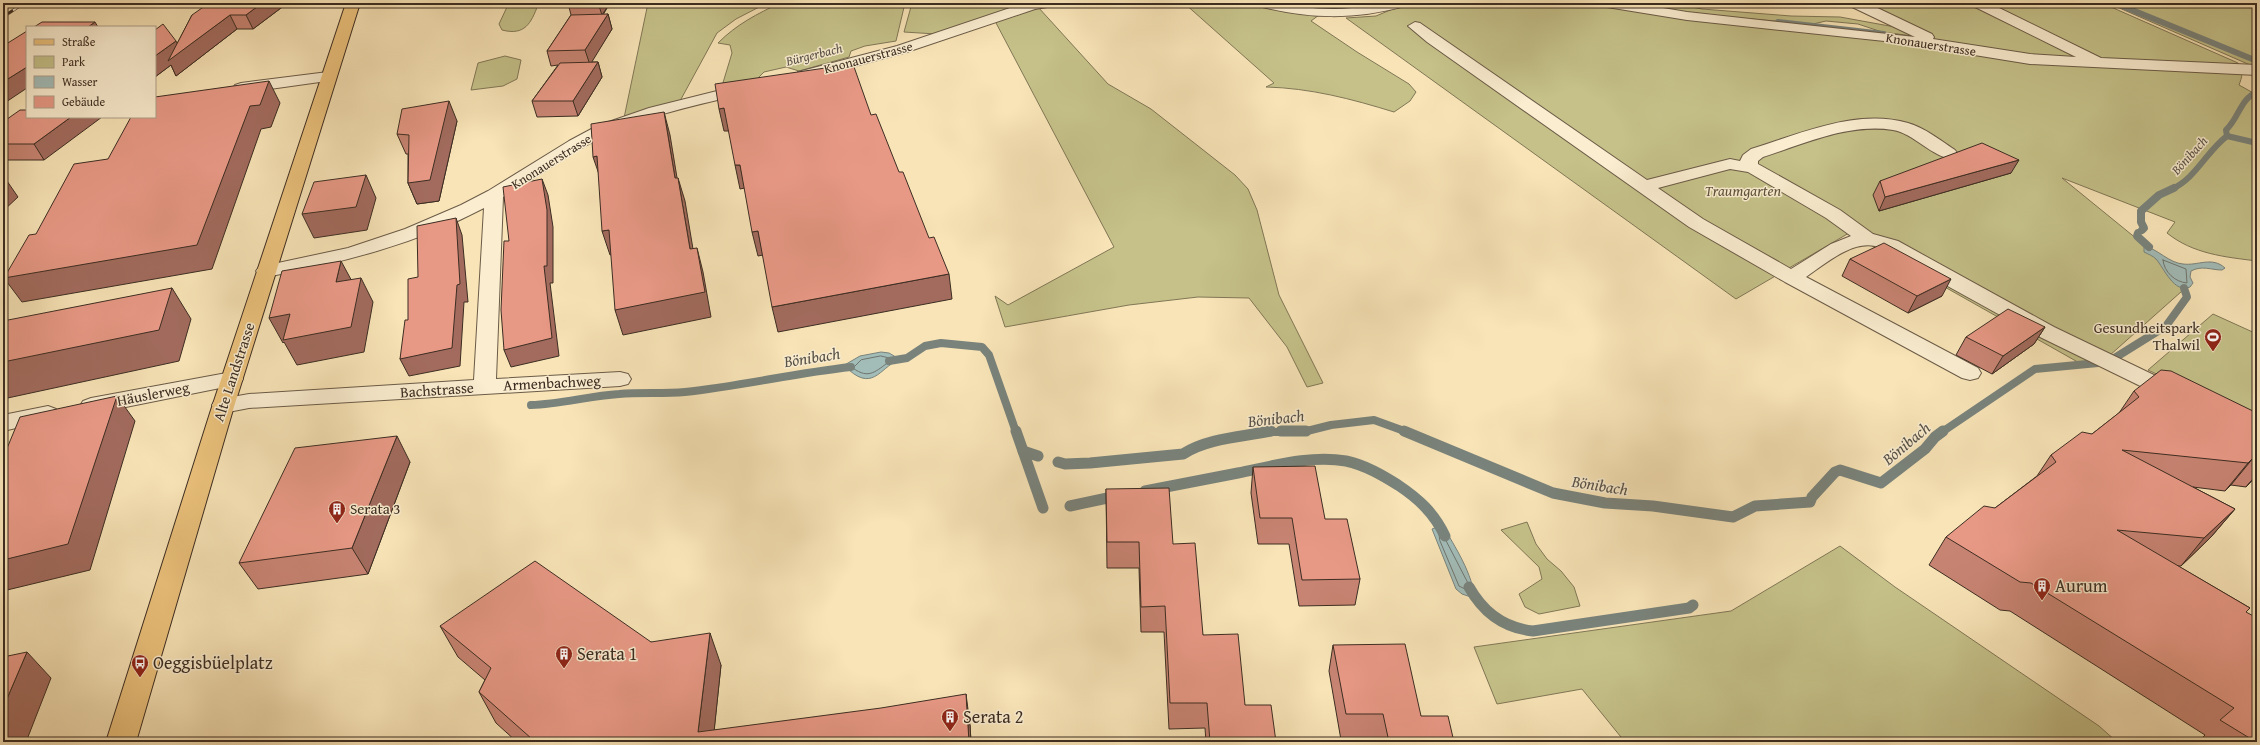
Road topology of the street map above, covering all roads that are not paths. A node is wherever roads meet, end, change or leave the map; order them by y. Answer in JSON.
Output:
{"nodes":[{"id":1,"x":353,"y":3,"type":"edge"},
{"id":2,"x":1048,"y":3,"type":"edge"},
{"id":3,"x":1264,"y":3,"type":"edge"},
{"id":4,"x":1400,"y":3,"type":"edge"},
{"id":5,"x":1607,"y":3,"type":"edge"},
{"id":6,"x":1855,"y":3,"type":"edge"},
{"id":7,"x":1978,"y":3,"type":"edge"},
{"id":8,"x":1415,"y":26,"type":"dead end"},
{"id":9,"x":1934,"y":43,"type":"junction"},
{"id":10,"x":2103,"y":64,"type":"junction"},
{"id":11,"x":2257,"y":70,"type":"edge"},
{"id":12,"x":328,"y":77,"type":"junction"},
{"id":13,"x":786,"y":79,"type":"edge"},
{"id":14,"x":763,"y":84,"type":"edge"},
{"id":15,"x":230,"y":89,"type":"edge"},
{"id":16,"x":1949,"y":154,"type":"edge"},
{"id":17,"x":1749,"y":167,"type":"junction"},
{"id":18,"x":1644,"y":187,"type":"junction"},
{"id":19,"x":494,"y":196,"type":"junction"},
{"id":20,"x":1868,"y":239,"type":"junction"},
{"id":21,"x":266,"y":271,"type":"junction"},
{"id":22,"x":1792,"y":278,"type":"junction"},
{"id":23,"x":1970,"y":373,"type":"dead end"},
{"id":24,"x":232,"y":379,"type":"junction"},
{"id":25,"x":620,"y":379,"type":"dead end"},
{"id":26,"x":485,"y":387,"type":"junction"},
{"id":27,"x":2193,"y":402,"type":"edge"},
{"id":28,"x":223,"y":405,"type":"junction"},
{"id":29,"x":3,"y":423,"type":"edge"},
{"id":30,"x":121,"y":742,"type":"edge"}],
"edges":[{"from":1,"to":12,"type":"main road","name":"Alte Landstrasse"},
{"from":2,"to":13,"type":"street","name":"Knonauerstrasse"},
{"from":3,"to":4,"type":"street"},
{"from":5,"to":9,"type":"street","name":"Knonauerstrasse"},
{"from":6,"to":9,"type":"street"},
{"from":7,"to":10,"type":"street"},
{"from":8,"to":18,"type":"street"},
{"from":9,"to":10,"type":"street","name":"Knonauerstrasse"},
{"from":10,"to":11,"type":"street","name":"Knonauerstrasse"},
{"from":12,"to":15,"type":"street"},
{"from":12,"to":21,"type":"main road","name":"Alte Landstrasse"},
{"from":14,"to":19,"type":"street","name":"Knonauerstrasse"},
{"from":16,"to":17,"type":"street"},
{"from":17,"to":18,"type":"street"},
{"from":17,"to":20,"type":"street"},
{"from":18,"to":22,"type":"street"},
{"from":19,"to":21,"type":"street","name":"Knonauerstrasse"},
{"from":19,"to":26,"type":"street","name":"Bachstrasse"},
{"from":20,"to":22,"type":"street"},
{"from":20,"to":27,"type":"street"},
{"from":21,"to":24,"type":"main road","name":"Alte Landstrasse"},
{"from":22,"to":23,"type":"street"},
{"from":24,"to":28,"type":"main road","name":"Alte Landstrasse"},
{"from":24,"to":29,"type":"street","name":"Häuslerweg"},
{"from":25,"to":26,"type":"street","name":"Armenbachweg"},
{"from":26,"to":28,"type":"street","name":"Bachstrasse"},
{"from":28,"to":30,"type":"main road","name":"Alte Landstrasse"}]}
